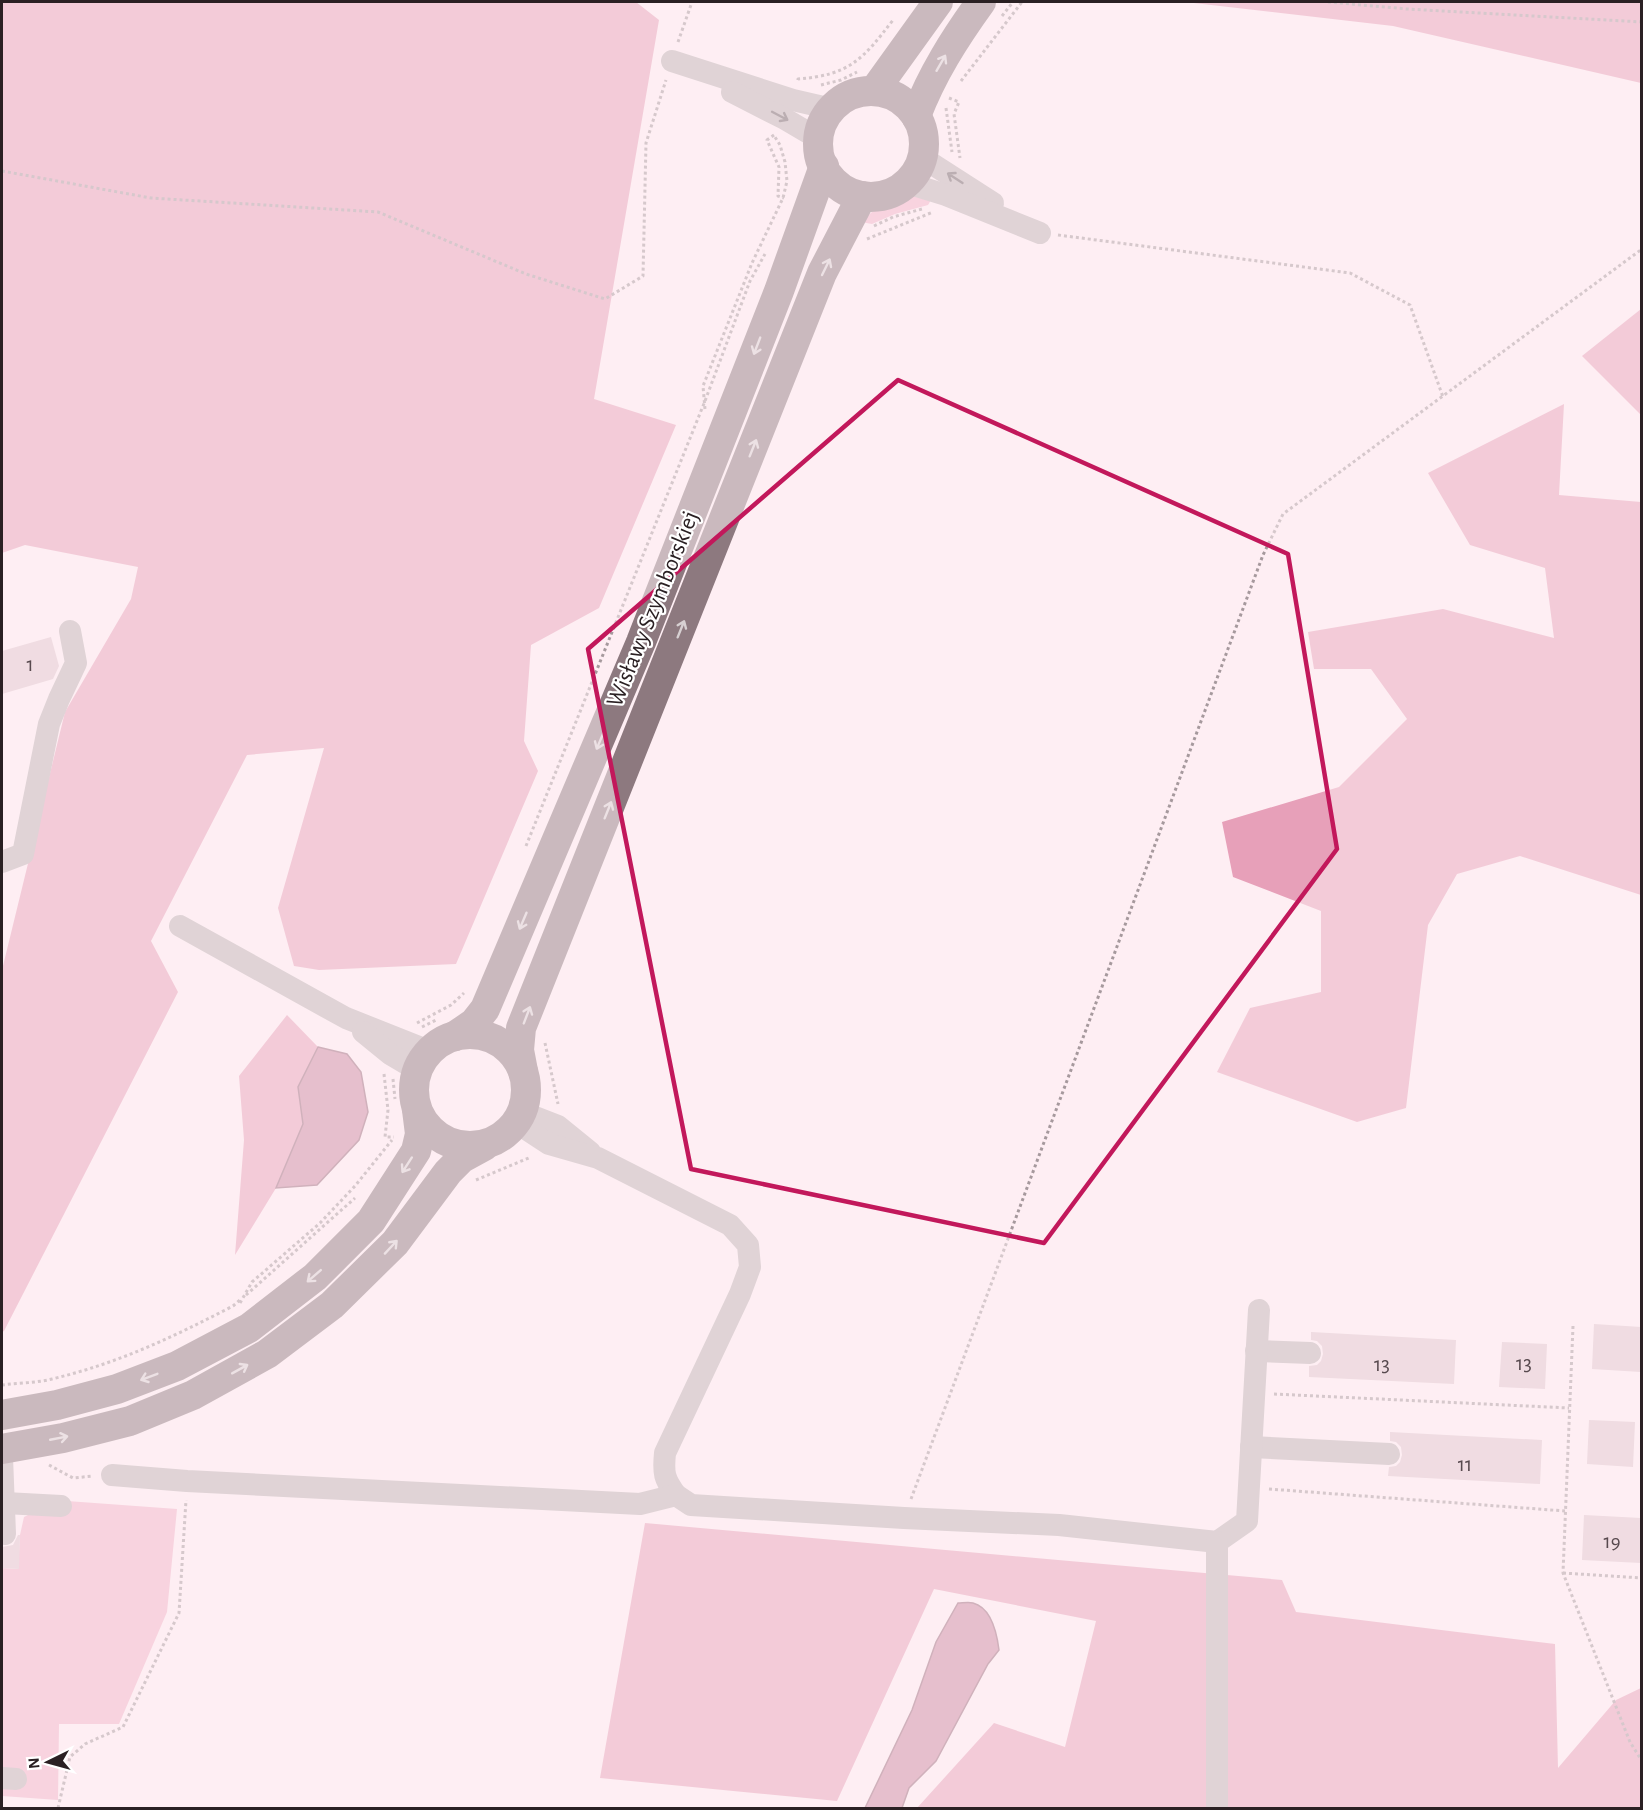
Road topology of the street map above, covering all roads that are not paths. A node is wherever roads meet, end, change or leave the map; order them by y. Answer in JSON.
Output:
{"nodes":[{"id":1,"x":938,"y":2,"type":"edge"},
{"id":2,"x":991,"y":10,"type":"edge"},
{"id":3,"x":869,"y":79,"type":"junction"},
{"id":4,"x":825,"y":97,"type":"junction"},
{"id":5,"x":916,"y":116,"type":"junction"},
{"id":6,"x":821,"y":153,"type":"junction"},
{"id":7,"x":922,"y":158,"type":"junction"},
{"id":8,"x":907,"y":183,"type":"junction"},
{"id":9,"x":862,"y":196,"type":"junction"},
{"id":10,"x":70,"y":631,"type":"dead end"},
{"id":11,"x":2,"y":862,"type":"edge"},
{"id":12,"x":180,"y":926,"type":"dead end"},
{"id":13,"x":450,"y":1026,"type":"junction"},
{"id":14,"x":420,"y":1051,"type":"junction"},
{"id":15,"x":524,"y":1071,"type":"junction"},
{"id":16,"x":417,"y":1110,"type":"junction"},
{"id":17,"x":520,"y":1117,"type":"junction"},
{"id":18,"x":483,"y":1146,"type":"junction"},
{"id":19,"x":1258,"y":1310,"type":"dead end"},
{"id":20,"x":1256,"y":1351,"type":"junction"},
{"id":21,"x":1310,"y":1353,"type":"dead end"},
{"id":22,"x":2,"y":1415,"type":"edge"},
{"id":23,"x":1251,"y":1447,"type":"junction"},
{"id":24,"x":2,"y":1449,"type":"edge"},
{"id":25,"x":1389,"y":1454,"type":"dead end"},
{"id":26,"x":2,"y":1457,"type":"edge"},
{"id":27,"x":112,"y":1475,"type":"road end"},
{"id":28,"x":676,"y":1496,"type":"junction"},
{"id":29,"x":5,"y":1503,"type":"junction"},
{"id":30,"x":61,"y":1506,"type":"dead end"},
{"id":31,"x":6,"y":1534,"type":"dead end"},
{"id":32,"x":1217,"y":1542,"type":"junction"},
{"id":33,"x":1217,"y":1809,"type":"edge"}],
"edges":[{"from":1,"to":3,"type":"main road"},
{"from":5,"to":2,"type":"main road","one_way":true},
{"from":3,"to":4,"type":"main road"},
{"from":3,"to":5,"type":"main road"},
{"from":4,"to":6,"type":"main road"},
{"from":4,"to":6,"type":"street","one_way":true},
{"from":5,"to":7,"type":"main road"},
{"from":6,"to":9,"type":"main road"},
{"from":6,"to":13,"type":"main road","name":"Wisławy Szymborskiej","one_way":true},
{"from":7,"to":8,"type":"main road"},
{"from":8,"to":7,"type":"street","one_way":true},
{"from":8,"to":9,"type":"main road"},
{"from":15,"to":9,"type":"main road","name":"Wisławy Szymborskiej","one_way":true},
{"from":10,"to":11,"type":"street"},
{"from":12,"to":14,"type":"street"},
{"from":13,"to":14,"type":"main road"},
{"from":13,"to":15,"type":"main road"},
{"from":14,"to":16,"type":"main road"},
{"from":15,"to":17,"type":"main road"},
{"from":16,"to":18,"type":"main road"},
{"from":16,"to":22,"type":"main road","one_way":true},
{"from":17,"to":18,"type":"main road"},
{"from":17,"to":28,"type":"street"},
{"from":24,"to":18,"type":"main road","one_way":true},
{"from":19,"to":20,"type":"street"},
{"from":20,"to":21,"type":"street"},
{"from":20,"to":23,"type":"street"},
{"from":23,"to":25,"type":"street"},
{"from":23,"to":32,"type":"street"},
{"from":26,"to":29,"type":"street"},
{"from":27,"to":28,"type":"street"},
{"from":28,"to":32,"type":"street"},
{"from":29,"to":30,"type":"street"},
{"from":29,"to":31,"type":"street"},
{"from":32,"to":33,"type":"street"}]}
